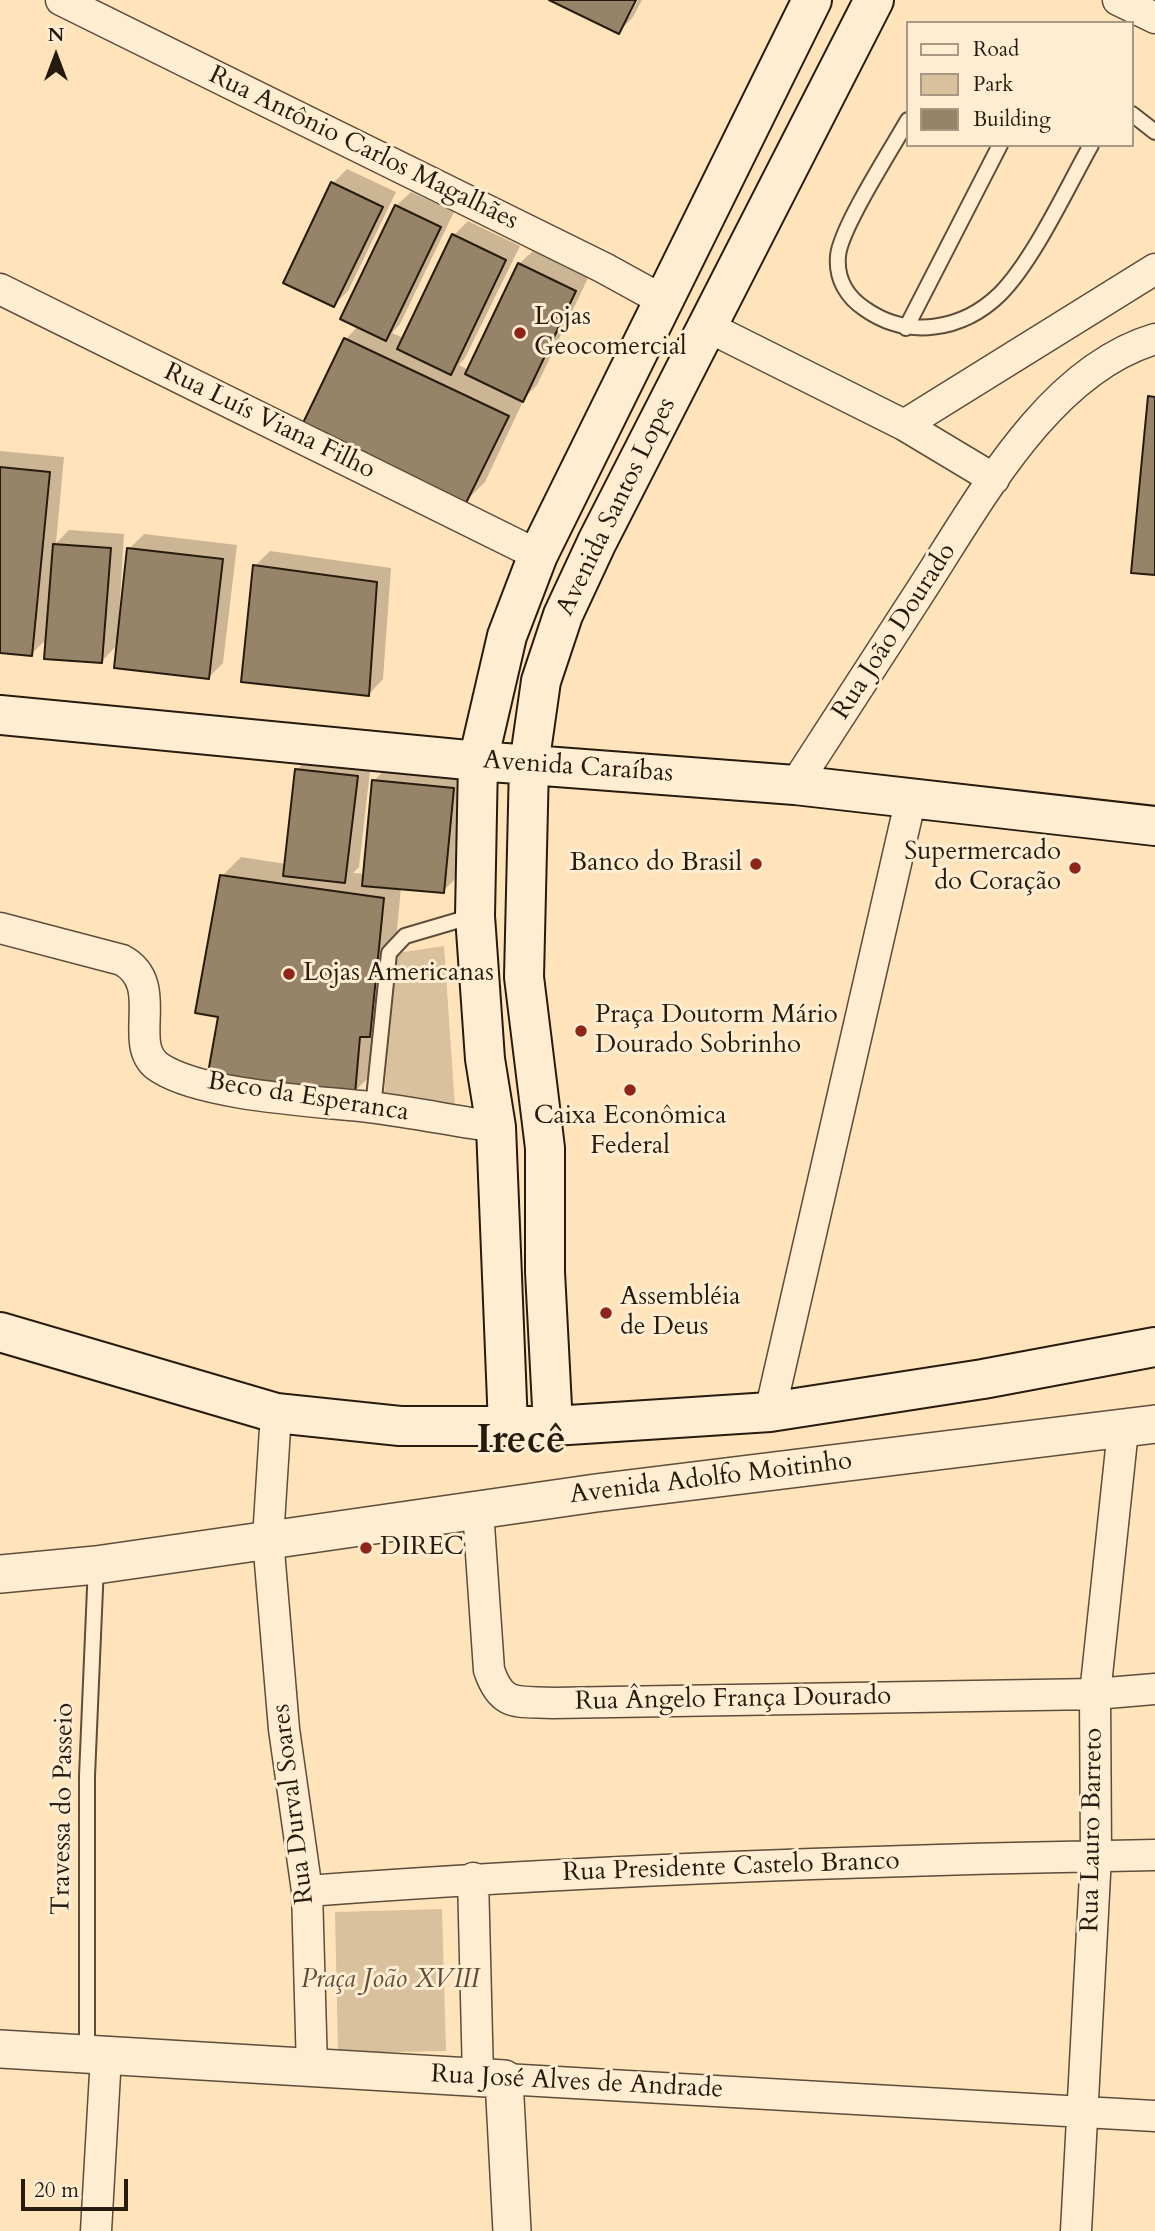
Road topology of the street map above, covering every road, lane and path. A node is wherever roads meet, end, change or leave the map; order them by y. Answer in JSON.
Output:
{"nodes":[{"id":1,"x":61,"y":0,"type":"edge"},
{"id":2,"x":812,"y":0,"type":"edge"},
{"id":3,"x":874,"y":0,"type":"edge"},
{"id":4,"x":1118,"y":0,"type":"edge"},
{"id":5,"x":1155,"y":18,"type":"edge"},
{"id":6,"x":1134,"y":116,"type":"edge"},
{"id":7,"x":906,"y":124,"type":"edge"},
{"id":8,"x":1155,"y":132,"type":"edge"},
{"id":9,"x":999,"y":147,"type":"edge"},
{"id":10,"x":1090,"y":147,"type":"edge"},
{"id":11,"x":1155,"y":269,"type":"edge"},
{"id":12,"x":0,"y":289,"type":"edge"},
{"id":13,"x":664,"y":301,"type":"junction"},
{"id":14,"x":706,"y":326,"type":"junction"},
{"id":15,"x":906,"y":328,"type":"junction"},
{"id":16,"x":1155,"y":339,"type":"edge"},
{"id":17,"x":904,"y":425,"type":"junction"},
{"id":18,"x":994,"y":479,"type":"junction"},
{"id":19,"x":538,"y":555,"type":"junction"},
{"id":20,"x":0,"y":715,"type":"edge"},
{"id":21,"x":478,"y":761,"type":"junction"},
{"id":22,"x":529,"y":765,"type":"junction"},
{"id":23,"x":795,"y":785,"type":"junction"},
{"id":24,"x":911,"y":798,"type":"junction"},
{"id":25,"x":1155,"y":826,"type":"edge"},
{"id":26,"x":475,"y":916,"type":"junction"},
{"id":27,"x":0,"y":928,"type":"edge"},
{"id":28,"x":373,"y":1108,"type":"junction"},
{"id":29,"x":496,"y":1128,"type":"junction"},
{"id":30,"x":0,"y":1332,"type":"edge"},
{"id":31,"x":1155,"y":1341,"type":"edge"},
{"id":32,"x":770,"y":1412,"type":"junction"},
{"id":33,"x":276,"y":1413,"type":"junction"},
{"id":34,"x":508,"y":1426,"type":"junction"},
{"id":35,"x":553,"y":1426,"type":"junction"},
{"id":36,"x":1139,"y":1427,"type":"edge"},
{"id":37,"x":478,"y":1510,"type":"junction"},
{"id":38,"x":268,"y":1539,"type":"junction"},
{"id":39,"x":96,"y":1564,"type":"junction"},
{"id":40,"x":0,"y":1574,"type":"edge"},
{"id":41,"x":1155,"y":1689,"type":"edge"},
{"id":42,"x":1095,"y":1694,"type":"junction"},
{"id":43,"x":1155,"y":1855,"type":"edge"},
{"id":44,"x":1096,"y":1856,"type":"junction"},
{"id":45,"x":473,"y":1878,"type":"junction"},
{"id":46,"x":307,"y":1891,"type":"junction"},
{"id":47,"x":0,"y":2049,"type":"edge"},
{"id":48,"x":96,"y":2055,"type":"junction"},
{"id":49,"x":312,"y":2069,"type":"junction"},
{"id":50,"x":491,"y":2078,"type":"junction"},
{"id":51,"x":1083,"y":2112,"type":"junction"},
{"id":52,"x":1155,"y":2116,"type":"edge"},
{"id":53,"x":96,"y":2231,"type":"edge"},
{"id":54,"x":512,"y":2231,"type":"edge"},
{"id":55,"x":1076,"y":2231,"type":"edge"}],
"edges":[{"from":1,"to":13,"type":"street","name":"Rua Antônio Carlos Magalhães"},
{"from":2,"to":13,"type":"main road","name":"Avenida Santos Lopes"},
{"from":3,"to":14,"type":"main road","name":"Avenida Santos Lopes"},
{"from":4,"to":5,"type":"street"},
{"from":6,"to":8,"type":"lane"},
{"from":7,"to":15,"type":"lane"},
{"from":9,"to":15,"type":"lane"},
{"from":10,"to":15,"type":"lane"},
{"from":11,"to":17,"type":"street"},
{"from":12,"to":19,"type":"street","name":"Rua Luís Viana Filho"},
{"from":13,"to":19,"type":"main road","name":"Avenida Santos Lopes"},
{"from":14,"to":17,"type":"street"},
{"from":14,"to":22,"type":"main road","name":"Avenida Santos Lopes"},
{"from":16,"to":18,"type":"street","name":"Rua João Dourado"},
{"from":17,"to":18,"type":"street"},
{"from":18,"to":23,"type":"street","name":"Rua João Dourado"},
{"from":19,"to":21,"type":"main road","name":"Avenida Santos Lopes"},
{"from":20,"to":21,"type":"main road","name":"Avenida Caraíbas"},
{"from":21,"to":22,"type":"main road","name":"Avenida Caraíbas"},
{"from":21,"to":26,"type":"main road","name":"Avenida Santos Lopes"},
{"from":22,"to":23,"type":"main road","name":"Avenida Caraíbas"},
{"from":22,"to":35,"type":"main road","name":"Avenida Santos Lopes"},
{"from":23,"to":24,"type":"main road","name":"Avenida Caraíbas"},
{"from":24,"to":25,"type":"main road","name":"Avenida Caraíbas"},
{"from":24,"to":32,"type":"street"},
{"from":26,"to":28,"type":"lane"},
{"from":26,"to":29,"type":"main road","name":"Avenida Santos Lopes"},
{"from":27,"to":28,"type":"street","name":"Beco da Esperanca"},
{"from":28,"to":29,"type":"street","name":"Beco da Esperanca"},
{"from":29,"to":34,"type":"main road","name":"Avenida Santos Lopes"},
{"from":30,"to":33,"type":"main road"},
{"from":31,"to":32,"type":"main road"},
{"from":32,"to":35,"type":"main road"},
{"from":33,"to":34,"type":"main road"},
{"from":33,"to":38,"type":"street","name":"Rua Durval Soares"},
{"from":34,"to":35,"type":"main road"},
{"from":36,"to":37,"type":"street","name":"Avenida Adolfo Moitinho"},
{"from":36,"to":42,"type":"street","name":"Rua Lauro Barreto"},
{"from":37,"to":38,"type":"street","name":"Avenida Adolfo Moitinho"},
{"from":37,"to":42,"type":"street","name":"Rua Ângelo França Dourado"},
{"from":38,"to":39,"type":"street","name":"Avenida Adolfo Moitinho"},
{"from":38,"to":46,"type":"street","name":"Rua Durval Soares"},
{"from":39,"to":40,"type":"street","name":"Avenida Adolfo Moitinho"},
{"from":39,"to":48,"type":"lane","name":"Travessa do Passeio"},
{"from":41,"to":42,"type":"street","name":"Rua Ângelo França Dourado"},
{"from":42,"to":44,"type":"street","name":"Rua Lauro Barreto"},
{"from":43,"to":44,"type":"street","name":"Rua Presidente Castelo Branco"},
{"from":44,"to":45,"type":"street","name":"Rua Presidente Castelo Branco"},
{"from":44,"to":51,"type":"street","name":"Rua Lauro Barreto"},
{"from":45,"to":46,"type":"street","name":"Rua Presidente Castelo Branco"},
{"from":45,"to":50,"type":"street"},
{"from":46,"to":49,"type":"street","name":"Rua Durval Soares"},
{"from":47,"to":48,"type":"street","name":"Rua José Alves de Andrade"},
{"from":48,"to":49,"type":"street","name":"Rua José Alves de Andrade"},
{"from":48,"to":53,"type":"street"},
{"from":49,"to":50,"type":"street","name":"Rua José Alves de Andrade"},
{"from":50,"to":51,"type":"street","name":"Rua José Alves de Andrade"},
{"from":50,"to":54,"type":"street"},
{"from":51,"to":52,"type":"street","name":"Rua José Alves de Andrade"},
{"from":51,"to":55,"type":"street","name":"Rua Lauro Barreto"}]}
